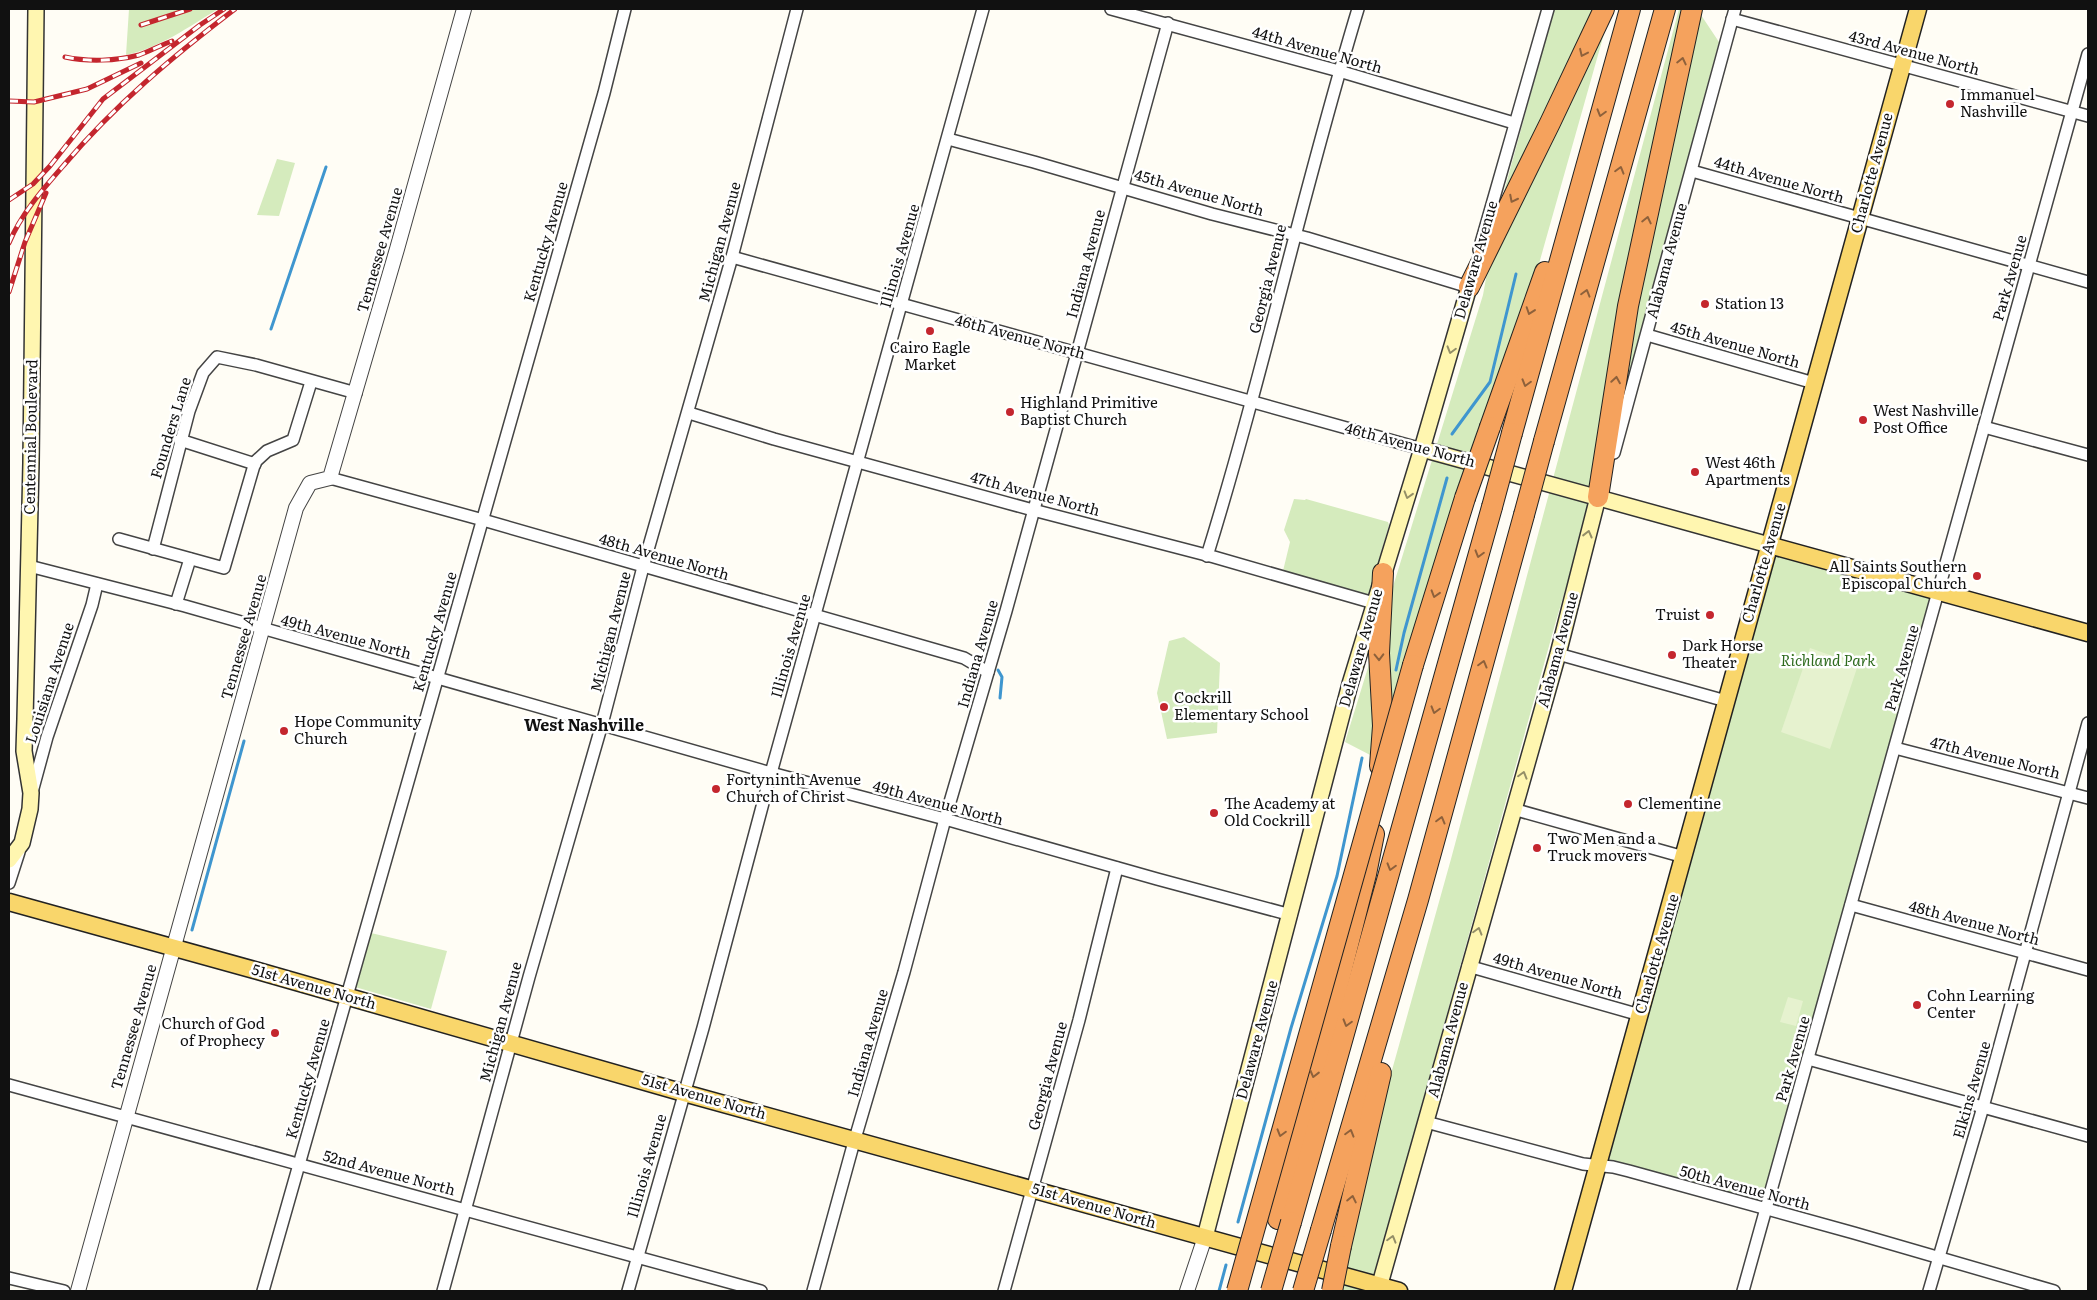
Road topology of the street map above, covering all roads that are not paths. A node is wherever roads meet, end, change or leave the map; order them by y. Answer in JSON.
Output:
{"nodes":[{"id":1,"x":36,"y":9,"type":"edge"},
{"id":2,"x":464,"y":9,"type":"edge"},
{"id":3,"x":625,"y":9,"type":"edge"},
{"id":4,"x":798,"y":9,"type":"edge"},
{"id":5,"x":983,"y":9,"type":"edge"},
{"id":6,"x":1111,"y":9,"type":"edge"},
{"id":7,"x":1358,"y":9,"type":"edge"},
{"id":8,"x":1548,"y":9,"type":"edge"},
{"id":9,"x":1604,"y":9,"type":"edge"},
{"id":10,"x":1630,"y":9,"type":"edge"},
{"id":11,"x":1665,"y":9,"type":"edge"},
{"id":12,"x":1692,"y":9,"type":"edge"},
{"id":13,"x":1918,"y":9,"type":"edge"},
{"id":14,"x":1734,"y":14,"type":"edge"},
{"id":15,"x":1168,"y":24,"type":"junction"},
{"id":16,"x":2088,"y":54,"type":"edge"},
{"id":17,"x":1902,"y":66,"type":"junction"},
{"id":18,"x":1339,"y":71,"type":"junction"},
{"id":19,"x":2072,"y":112,"type":"junction"},
{"id":20,"x":2088,"y":116,"type":"edge"},
{"id":21,"x":1514,"y":123,"type":"junction"},
{"id":22,"x":948,"y":139,"type":"junction"},
{"id":23,"x":1692,"y":170,"type":"junction"},
{"id":24,"x":1122,"y":187,"type":"junction"},
{"id":25,"x":1576,"y":202,"type":"junction"},
{"id":26,"x":1860,"y":218,"type":"junction"},
{"id":27,"x":1295,"y":235,"type":"junction"},
{"id":28,"x":732,"y":257,"type":"junction"},
{"id":29,"x":2029,"y":267,"type":"junction"},
{"id":30,"x":2088,"y":282,"type":"edge"},
{"id":31,"x":1469,"y":287,"type":"junction"},
{"id":32,"x":902,"y":304,"type":"junction"},
{"id":33,"x":1647,"y":335,"type":"junction"},
{"id":34,"x":1077,"y":352,"type":"junction"},
{"id":35,"x":311,"y":382,"type":"junction"},
{"id":36,"x":1814,"y":383,"type":"junction"},
{"id":37,"x":356,"y":393,"type":"junction"},
{"id":38,"x":1252,"y":402,"type":"junction"},
{"id":39,"x":689,"y":413,"type":"junction"},
{"id":40,"x":1984,"y":427,"type":"junction"},
{"id":41,"x":180,"y":440,"type":"junction"},
{"id":42,"x":1422,"y":449,"type":"junction"},
{"id":43,"x":2088,"y":456,"type":"edge"},
{"id":44,"x":858,"y":462,"type":"junction"},
{"id":45,"x":254,"y":464,"type":"junction"},
{"id":46,"x":330,"y":478,"type":"junction"},
{"id":47,"x":1598,"y":497,"type":"junction"},
{"id":48,"x":1033,"y":510,"type":"junction"},
{"id":49,"x":483,"y":520,"type":"junction"},
{"id":50,"x":119,"y":539,"type":"dead end"},
{"id":51,"x":1769,"y":544,"type":"junction"},
{"id":52,"x":153,"y":549,"type":"junction"},
{"id":53,"x":1207,"y":556,"type":"junction"},
{"id":54,"x":190,"y":559,"type":"junction"},
{"id":55,"x":29,"y":566,"type":"junction"},
{"id":56,"x":643,"y":567,"type":"junction"},
{"id":57,"x":1383,"y":573,"type":"junction"},
{"id":58,"x":97,"y":584,"type":"junction"},
{"id":59,"x":1938,"y":593,"type":"junction"},
{"id":60,"x":1374,"y":603,"type":"junction"},
{"id":61,"x":176,"y":604,"type":"junction"},
{"id":62,"x":816,"y":616,"type":"junction"},
{"id":63,"x":262,"y":629,"type":"junction"},
{"id":64,"x":2088,"y":633,"type":"edge"},
{"id":65,"x":1558,"y":654,"type":"junction"},
{"id":66,"x":988,"y":672,"type":"junction"},
{"id":67,"x":438,"y":678,"type":"junction"},
{"id":68,"x":1726,"y":701,"type":"junction"},
{"id":69,"x":2088,"y":722,"type":"edge"},
{"id":70,"x":602,"y":724,"type":"junction"},
{"id":71,"x":1895,"y":748,"type":"junction"},
{"id":72,"x":771,"y":773,"type":"junction"},
{"id":73,"x":31,"y":793,"type":"junction"},
{"id":74,"x":2070,"y":793,"type":"junction"},
{"id":75,"x":2088,"y":798,"type":"edge"},
{"id":76,"x":1513,"y":809,"type":"junction"},
{"id":77,"x":945,"y":819,"type":"junction"},
{"id":78,"x":22,"y":843,"type":"junction"},
{"id":79,"x":1684,"y":857,"type":"junction"},
{"id":80,"x":9,"y":860,"type":"edge"},
{"id":81,"x":1117,"y":868,"type":"junction"},
{"id":82,"x":9,"y":883,"type":"edge"},
{"id":83,"x":1418,"y":900,"type":"junction"},
{"id":84,"x":9,"y":902,"type":"edge"},
{"id":85,"x":1851,"y":905,"type":"junction"},
{"id":86,"x":1291,"y":915,"type":"junction"},
{"id":87,"x":173,"y":949,"type":"junction"},
{"id":88,"x":2026,"y":952,"type":"junction"},
{"id":89,"x":1468,"y":966,"type":"junction"},
{"id":90,"x":2088,"y":970,"type":"edge"},
{"id":91,"x":347,"y":997,"type":"junction"},
{"id":92,"x":1640,"y":1015,"type":"junction"},
{"id":93,"x":511,"y":1042,"type":"junction"},
{"id":94,"x":1808,"y":1059,"type":"junction"},
{"id":95,"x":9,"y":1085,"type":"edge"},
{"id":96,"x":684,"y":1093,"type":"junction"},
{"id":97,"x":1983,"y":1107,"type":"junction"},
{"id":98,"x":126,"y":1117,"type":"junction"},
{"id":99,"x":1426,"y":1122,"type":"junction"},
{"id":100,"x":2088,"y":1136,"type":"edge"},
{"id":101,"x":855,"y":1140,"type":"junction"},
{"id":102,"x":299,"y":1164,"type":"junction"},
{"id":103,"x":1598,"y":1165,"type":"junction"},
{"id":104,"x":1032,"y":1189,"type":"junction"},
{"id":105,"x":1766,"y":1209,"type":"junction"},
{"id":106,"x":466,"y":1210,"type":"junction"},
{"id":107,"x":1285,"y":1220,"type":"junction"},
{"id":108,"x":1205,"y":1237,"type":"junction"},
{"id":109,"x":1938,"y":1257,"type":"junction"},
{"id":110,"x":637,"y":1258,"type":"junction"},
{"id":111,"x":9,"y":1278,"type":"edge"},
{"id":112,"x":1378,"y":1289,"type":"edge"},
{"id":113,"x":1267,"y":1290,"type":"edge"},
{"id":114,"x":64,"y":1291,"type":"edge"},
{"id":115,"x":78,"y":1291,"type":"edge"},
{"id":116,"x":263,"y":1291,"type":"edge"},
{"id":117,"x":443,"y":1291,"type":"edge"},
{"id":118,"x":628,"y":1291,"type":"edge"},
{"id":119,"x":761,"y":1291,"type":"edge"},
{"id":120,"x":813,"y":1291,"type":"edge"},
{"id":121,"x":1004,"y":1291,"type":"edge"},
{"id":122,"x":1187,"y":1291,"type":"edge"},
{"id":123,"x":1237,"y":1291,"type":"edge"},
{"id":124,"x":1303,"y":1291,"type":"edge"},
{"id":125,"x":1332,"y":1291,"type":"edge"},
{"id":126,"x":1399,"y":1291,"type":"edge"},
{"id":127,"x":1563,"y":1291,"type":"edge"},
{"id":128,"x":1743,"y":1291,"type":"edge"},
{"id":129,"x":1929,"y":1291,"type":"edge"},
{"id":130,"x":2054,"y":1291,"type":"edge"}],
"edges":[{"from":1,"to":55,"type":"main road","name":"Centennial Boulevard"},
{"from":2,"to":37,"type":"street","name":"Tennessee Avenue"},
{"from":3,"to":49,"type":"street","name":"Kentucky Avenue"},
{"from":4,"to":28,"type":"street","name":"Michigan Avenue"},
{"from":5,"to":22,"type":"street","name":"Illinois Avenue"},
{"from":6,"to":15,"type":"street","name":"44th Avenue North"},
{"from":7,"to":18,"type":"street","name":"Georgia Avenue"},
{"from":8,"to":21,"type":"street","name":"Delaware Avenue"},
{"from":9,"to":31,"type":"highway","one_way":true},
{"from":10,"to":25,"type":"highway","one_way":true},
{"from":83,"to":11,"type":"highway","one_way":true,"bridge":true},
{"from":47,"to":12,"type":"highway","one_way":true},
{"from":13,"to":17,"type":"main road","name":"Charlotte Avenue"},
{"from":14,"to":17,"type":"street","name":"43rd Avenue North"},
{"from":14,"to":23,"type":"street","name":"Alabama Avenue"},
{"from":15,"to":18,"type":"street","name":"44th Avenue North"},
{"from":15,"to":24,"type":"street","name":"Indiana Avenue"},
{"from":16,"to":19,"type":"street","name":"Park Avenue"},
{"from":17,"to":19,"type":"street","name":"43rd Avenue North"},
{"from":17,"to":26,"type":"main road","name":"Charlotte Avenue"},
{"from":18,"to":21,"type":"street","name":"44th Avenue North"},
{"from":18,"to":27,"type":"street","name":"Georgia Avenue"},
{"from":19,"to":20,"type":"street","name":"43rd Avenue North"},
{"from":19,"to":29,"type":"street","name":"Park Avenue"},
{"from":21,"to":31,"type":"street","name":"Delaware Avenue"},
{"from":22,"to":24,"type":"street","name":"45th Avenue North"},
{"from":22,"to":32,"type":"street","name":"Illinois Avenue"},
{"from":23,"to":26,"type":"street","name":"44th Avenue North"},
{"from":23,"to":33,"type":"street","name":"Alabama Avenue"},
{"from":24,"to":27,"type":"street","name":"45th Avenue North"},
{"from":24,"to":34,"type":"street","name":"Indiana Avenue"},
{"from":25,"to":107,"type":"highway","one_way":true,"bridge":true},
{"from":25,"to":123,"type":"highway","one_way":true,"bridge":true},
{"from":26,"to":29,"type":"street","name":"44th Avenue North"},
{"from":26,"to":36,"type":"main road","name":"Charlotte Avenue"},
{"from":27,"to":31,"type":"street","name":"45th Avenue North"},
{"from":27,"to":38,"type":"street","name":"Georgia Avenue"},
{"from":28,"to":32,"type":"street","name":"46th Avenue North"},
{"from":28,"to":39,"type":"street","name":"Michigan Avenue"},
{"from":29,"to":30,"type":"street","name":"44th Avenue North"},
{"from":29,"to":40,"type":"street","name":"Park Avenue"},
{"from":31,"to":42,"type":"main road","name":"Delaware Avenue","one_way":true},
{"from":32,"to":34,"type":"street","name":"46th Avenue North"},
{"from":32,"to":44,"type":"street","name":"Illinois Avenue"},
{"from":33,"to":36,"type":"street","name":"45th Avenue North"},
{"from":33,"to":47,"type":"street","name":"Alabama Avenue"},
{"from":34,"to":38,"type":"street","name":"46th Avenue North"},
{"from":34,"to":48,"type":"street","name":"Indiana Avenue"},
{"from":35,"to":37,"type":"street","name":"Founders Lane"},
{"from":35,"to":41,"type":"street","name":"Founders Lane"},
{"from":35,"to":45,"type":"street"},
{"from":36,"to":51,"type":"main road","name":"Charlotte Avenue"},
{"from":37,"to":46,"type":"street","name":"Tennessee Avenue"},
{"from":38,"to":42,"type":"street","name":"46th Avenue North"},
{"from":38,"to":53,"type":"street","name":"Georgia Avenue"},
{"from":39,"to":44,"type":"street","name":"47th Avenue North"},
{"from":39,"to":56,"type":"street","name":"Michigan Avenue"},
{"from":40,"to":43,"type":"street"},
{"from":40,"to":59,"type":"street","name":"Park Avenue"},
{"from":41,"to":45,"type":"street"},
{"from":41,"to":52,"type":"street","name":"Founders Lane"},
{"from":42,"to":47,"type":"main road","name":"46th Avenue North"},
{"from":42,"to":57,"type":"main road","name":"Delaware Avenue","one_way":true},
{"from":44,"to":48,"type":"street","name":"47th Avenue North"},
{"from":44,"to":62,"type":"street","name":"Illinois Avenue"},
{"from":45,"to":54,"type":"street"},
{"from":46,"to":49,"type":"street","name":"48th Avenue North"},
{"from":46,"to":63,"type":"street","name":"Tennessee Avenue"},
{"from":47,"to":51,"type":"main road","name":"46th Avenue North"},
{"from":65,"to":47,"type":"main road","name":"Alabama Avenue","one_way":true},
{"from":48,"to":53,"type":"street","name":"47th Avenue North"},
{"from":48,"to":66,"type":"street","name":"Indiana Avenue"},
{"from":49,"to":56,"type":"street","name":"48th Avenue North"},
{"from":49,"to":67,"type":"street","name":"Kentucky Avenue"},
{"from":50,"to":52,"type":"street"},
{"from":51,"to":59,"type":"main road","name":"46th Avenue North"},
{"from":51,"to":68,"type":"main road","name":"Charlotte Avenue"},
{"from":52,"to":54,"type":"street"},
{"from":53,"to":60,"type":"street","name":"47th Avenue North"},
{"from":54,"to":61,"type":"street"},
{"from":55,"to":58,"type":"street","name":"49th Avenue North"},
{"from":55,"to":73,"type":"main road","name":"Centennial Boulevard"},
{"from":56,"to":62,"type":"street","name":"48th Avenue North"},
{"from":56,"to":70,"type":"street","name":"Michigan Avenue"},
{"from":57,"to":60,"type":"main road","name":"Delaware Avenue"},
{"from":57,"to":107,"type":"highway","one_way":true},
{"from":58,"to":61,"type":"street","name":"49th Avenue North"},
{"from":58,"to":73,"type":"street","name":"Louisiana Avenue"},
{"from":59,"to":64,"type":"main road","name":"46th Avenue North"},
{"from":59,"to":71,"type":"street","name":"Park Avenue"},
{"from":60,"to":86,"type":"main road","name":"Delaware Avenue"},
{"from":61,"to":63,"type":"street","name":"49th Avenue North"},
{"from":62,"to":66,"type":"street","name":"48th Avenue North"},
{"from":62,"to":72,"type":"street","name":"Illinois Avenue"},
{"from":63,"to":67,"type":"street","name":"49th Avenue North"},
{"from":63,"to":87,"type":"street","name":"Tennessee Avenue"},
{"from":65,"to":68,"type":"street"},
{"from":76,"to":65,"type":"main road","name":"Alabama Avenue","one_way":true},
{"from":66,"to":77,"type":"street","name":"Indiana Avenue"},
{"from":67,"to":70,"type":"street","name":"49th Avenue North"},
{"from":67,"to":91,"type":"street","name":"Kentucky Avenue"},
{"from":68,"to":79,"type":"main road","name":"Charlotte Avenue"},
{"from":69,"to":74,"type":"street","name":"Elkins Avenue"},
{"from":70,"to":72,"type":"street","name":"49th Avenue North"},
{"from":70,"to":93,"type":"street","name":"Michigan Avenue"},
{"from":71,"to":74,"type":"street","name":"47th Avenue North"},
{"from":71,"to":85,"type":"street","name":"Park Avenue"},
{"from":72,"to":77,"type":"street","name":"49th Avenue North"},
{"from":72,"to":96,"type":"street","name":"Illinois Avenue"},
{"from":73,"to":78,"type":"main road","name":"Centennial Boulevard"},
{"from":74,"to":75,"type":"street","name":"47th Avenue North"},
{"from":74,"to":88,"type":"street","name":"Elkins Avenue"},
{"from":76,"to":79,"type":"street"},
{"from":89,"to":76,"type":"main road","name":"Alabama Avenue","one_way":true},
{"from":77,"to":81,"type":"street","name":"49th Avenue North"},
{"from":77,"to":101,"type":"street","name":"Indiana Avenue"},
{"from":78,"to":80,"type":"main road","name":"Centennial Boulevard"},
{"from":78,"to":82,"type":"street"},
{"from":79,"to":92,"type":"main road","name":"Charlotte Avenue"},
{"from":81,"to":86,"type":"street","name":"49th Avenue North"},
{"from":81,"to":104,"type":"street","name":"Georgia Avenue"},
{"from":124,"to":83,"type":"highway","one_way":true,"bridge":true},
{"from":125,"to":83,"type":"highway","one_way":true,"bridge":true},
{"from":84,"to":87,"type":"main road","name":"51st Avenue North"},
{"from":85,"to":88,"type":"street","name":"48th Avenue North"},
{"from":85,"to":94,"type":"street","name":"Park Avenue"},
{"from":86,"to":108,"type":"main road","name":"Delaware Avenue"},
{"from":87,"to":91,"type":"main road","name":"51st Avenue North"},
{"from":87,"to":98,"type":"street","name":"Tennessee Avenue"},
{"from":88,"to":90,"type":"street","name":"48th Avenue North"},
{"from":88,"to":97,"type":"street","name":"Elkins Avenue"},
{"from":89,"to":92,"type":"street","name":"49th Avenue North"},
{"from":89,"to":99,"type":"main road","name":"Alabama Avenue"},
{"from":91,"to":93,"type":"main road","name":"51st Avenue North"},
{"from":91,"to":102,"type":"street","name":"Kentucky Avenue"},
{"from":92,"to":103,"type":"main road","name":"Charlotte Avenue"},
{"from":93,"to":96,"type":"main road","name":"51st Avenue North"},
{"from":93,"to":106,"type":"street","name":"Michigan Avenue"},
{"from":94,"to":97,"type":"street"},
{"from":94,"to":105,"type":"street","name":"Park Avenue"},
{"from":95,"to":98,"type":"street","name":"52nd Avenue North"},
{"from":96,"to":101,"type":"main road","name":"51st Avenue North"},
{"from":96,"to":110,"type":"street","name":"Illinois Avenue"},
{"from":97,"to":100,"type":"street"},
{"from":97,"to":109,"type":"street","name":"Elkins Avenue"},
{"from":98,"to":102,"type":"street","name":"52nd Avenue North"},
{"from":98,"to":115,"type":"street","name":"Tennessee Avenue"},
{"from":99,"to":103,"type":"street","name":"50th Avenue North"},
{"from":112,"to":99,"type":"main road","name":"Alabama Avenue","one_way":true},
{"from":101,"to":104,"type":"main road","name":"51st Avenue North"},
{"from":101,"to":120,"type":"street","name":"Indiana Avenue"},
{"from":102,"to":106,"type":"street","name":"52nd Avenue North"},
{"from":102,"to":116,"type":"street","name":"Kentucky Avenue"},
{"from":103,"to":105,"type":"street","name":"50th Avenue North"},
{"from":103,"to":127,"type":"main road","name":"Charlotte Avenue"},
{"from":104,"to":108,"type":"main road","name":"51st Avenue North"},
{"from":104,"to":121,"type":"street","name":"Georgia Avenue"},
{"from":105,"to":109,"type":"street","name":"50th Avenue North"},
{"from":105,"to":128,"type":"street","name":"Park Avenue"},
{"from":106,"to":110,"type":"street","name":"52nd Avenue North"},
{"from":106,"to":117,"type":"street","name":"Michigan Avenue"},
{"from":107,"to":113,"type":"highway","bridge":true},
{"from":108,"to":112,"type":"main road","name":"51st Avenue North"},
{"from":108,"to":122,"type":"street","name":"Delaware Avenue"},
{"from":109,"to":129,"type":"street","name":"Elkins Avenue"},
{"from":109,"to":130,"type":"street","name":"50th Avenue North"},
{"from":110,"to":118,"type":"street","name":"Illinois Avenue"},
{"from":110,"to":119,"type":"street","name":"52nd Avenue North"},
{"from":111,"to":114,"type":"street"},
{"from":112,"to":126,"type":"main road","name":"51st Avenue North"}]}
